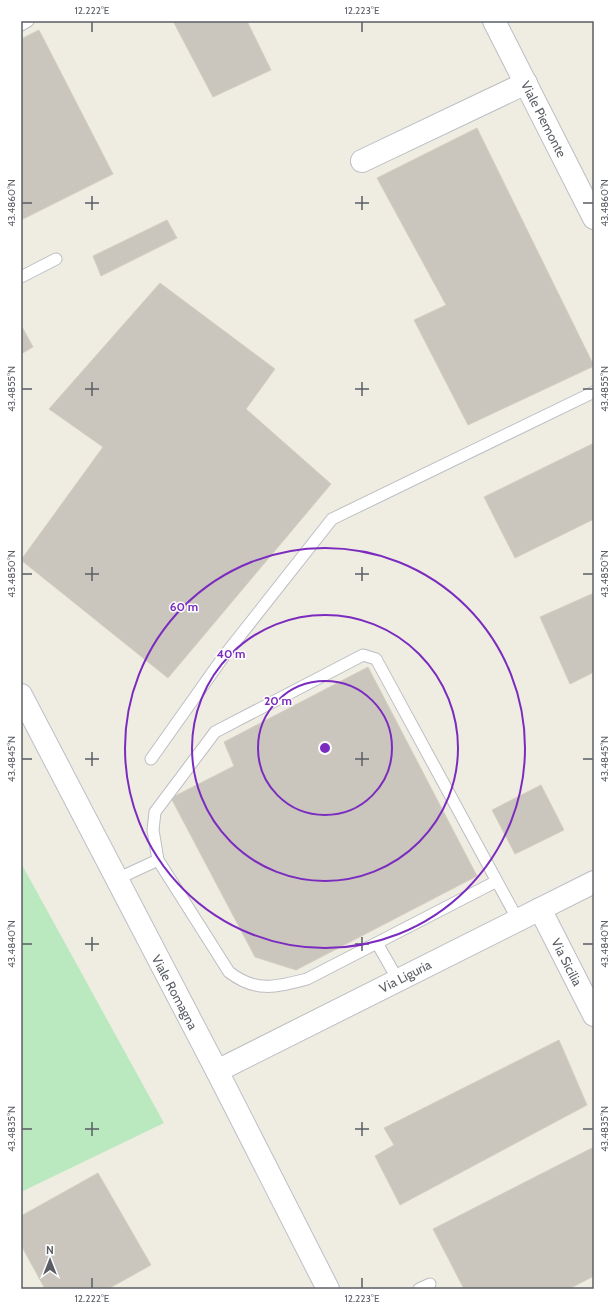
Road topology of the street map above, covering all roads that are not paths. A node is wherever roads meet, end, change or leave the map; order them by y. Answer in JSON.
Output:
{"nodes":[{"id":1,"x":28,"y":21,"type":"edge"},
{"id":2,"x":494,"y":21,"type":"edge"},
{"id":3,"x":21,"y":24,"type":"edge"},
{"id":4,"x":526,"y":83,"type":"junction"},
{"id":5,"x":362,"y":161,"type":"dead end"},
{"id":6,"x":594,"y":218,"type":"edge"},
{"id":7,"x":56,"y":259,"type":"dead end"},
{"id":8,"x":21,"y":277,"type":"edge"},
{"id":9,"x":594,"y":392,"type":"edge"},
{"id":10,"x":21,"y":696,"type":"edge"},
{"id":11,"x":151,"y":759,"type":"dead end"},
{"id":12,"x":158,"y":860,"type":"junction"},
{"id":13,"x":117,"y":879,"type":"junction"},
{"id":14,"x":496,"y":882,"type":"junction"},
{"id":15,"x":594,"y":882,"type":"edge"},
{"id":16,"x":540,"y":909,"type":"junction"},
{"id":17,"x":518,"y":920,"type":"junction"},
{"id":18,"x":377,"y":943,"type":"junction"},
{"id":19,"x":398,"y":980,"type":"junction"},
{"id":20,"x":594,"y":1015,"type":"edge"},
{"id":21,"x":216,"y":1071,"type":"junction"},
{"id":22,"x":430,"y":1284,"type":"dead end"},
{"id":23,"x":328,"y":1289,"type":"edge"},
{"id":24,"x":419,"y":1289,"type":"edge"}],
"edges":[{"from":1,"to":3,"type":"lane"},
{"from":2,"to":4,"type":"street","name":"Viale Piemonte"},
{"from":4,"to":5,"type":"street"},
{"from":4,"to":6,"type":"street","name":"Viale Piemonte"},
{"from":7,"to":8,"type":"lane"},
{"from":9,"to":11,"type":"lane"},
{"from":10,"to":13,"type":"street","name":"Viale Romagna"},
{"from":12,"to":13,"type":"lane"},
{"from":12,"to":14,"type":"lane"},
{"from":12,"to":18,"type":"lane"},
{"from":13,"to":21,"type":"street","name":"Viale Romagna"},
{"from":14,"to":17,"type":"lane"},
{"from":14,"to":18,"type":"lane"},
{"from":15,"to":16,"type":"street","name":"Via Liguria"},
{"from":16,"to":17,"type":"street","name":"Via Liguria"},
{"from":16,"to":20,"type":"street","name":"Via Sicilia"},
{"from":17,"to":19,"type":"street","name":"Via Liguria"},
{"from":18,"to":19,"type":"lane"},
{"from":19,"to":21,"type":"street","name":"Via Liguria"},
{"from":21,"to":23,"type":"street","name":"Viale Romagna"},
{"from":22,"to":24,"type":"lane"}]}
